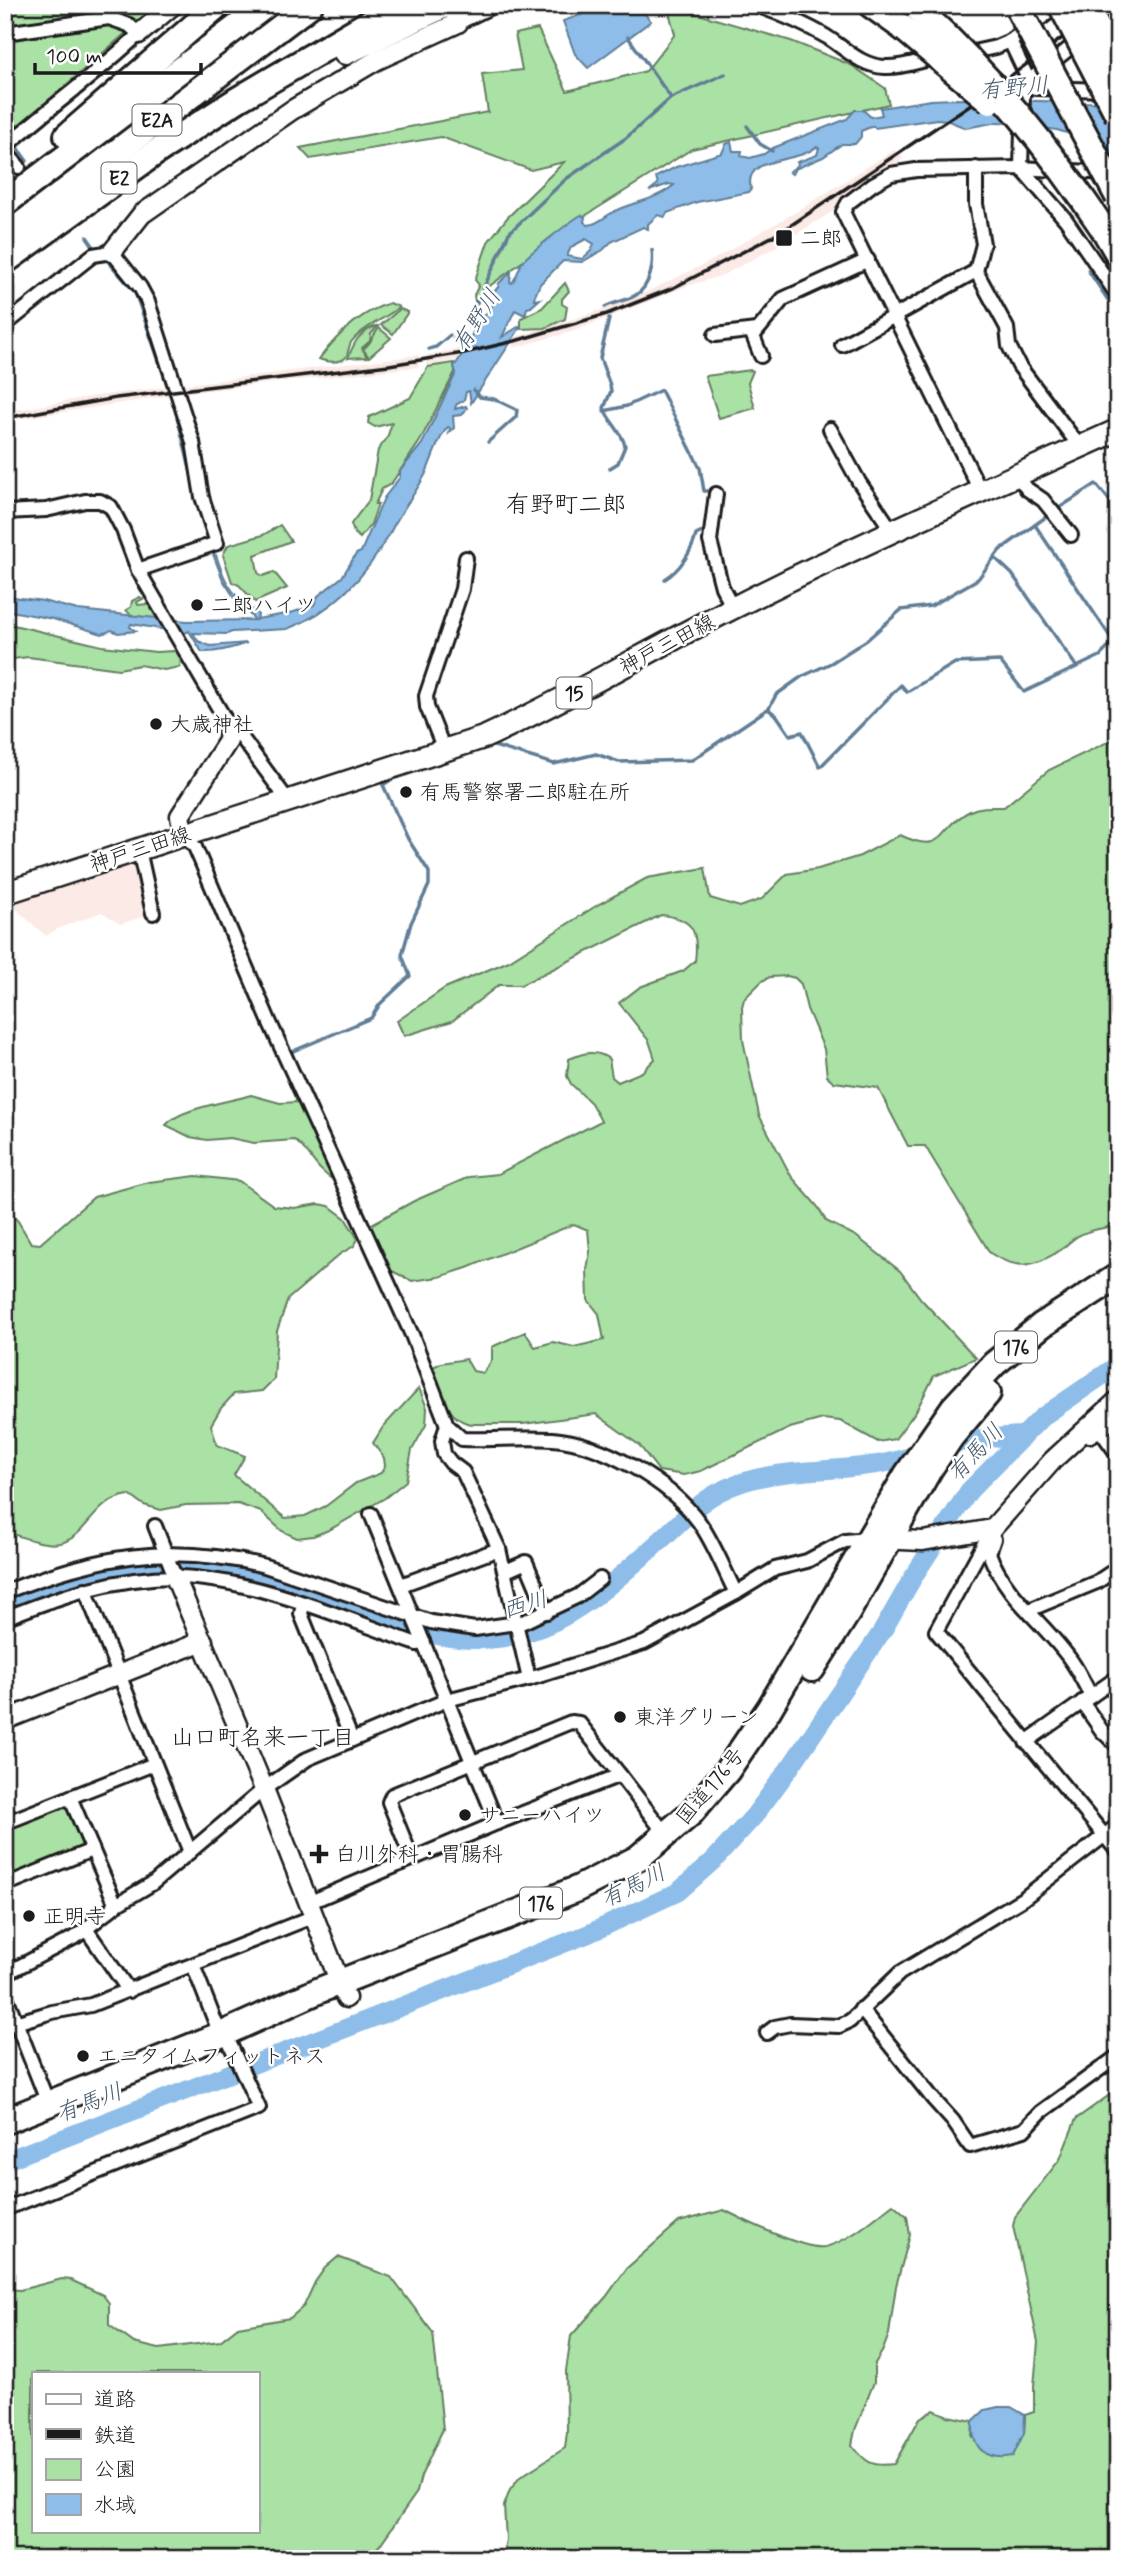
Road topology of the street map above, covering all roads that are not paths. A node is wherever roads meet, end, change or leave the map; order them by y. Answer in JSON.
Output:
{"nodes":[{"id":1,"x":173,"y":5,"type":"edge"},
{"id":2,"x":218,"y":5,"type":"edge"},
{"id":3,"x":266,"y":5,"type":"edge"},
{"id":4,"x":310,"y":5,"type":"edge"},
{"id":5,"x":399,"y":5,"type":"edge"},
{"id":6,"x":495,"y":5,"type":"edge"},
{"id":7,"x":757,"y":5,"type":"edge"},
{"id":8,"x":871,"y":5,"type":"edge"},
{"id":9,"x":1060,"y":5,"type":"edge"},
{"id":10,"x":1087,"y":5,"type":"edge"},
{"id":11,"x":1017,"y":7,"type":"edge"},
{"id":12,"x":1118,"y":9,"type":"edge"},
{"id":13,"x":453,"y":14,"type":"edge"},
{"id":14,"x":912,"y":14,"type":"edge"},
{"id":15,"x":5,"y":33,"type":"edge"},
{"id":16,"x":139,"y":34,"type":"junction"},
{"id":17,"x":1010,"y":41,"type":"junction"},
{"id":18,"x":1118,"y":76,"type":"edge"},
{"id":19,"x":1026,"y":87,"type":"junction"},
{"id":20,"x":1118,"y":90,"type":"edge"},
{"id":21,"x":237,"y":100,"type":"junction"},
{"id":22,"x":1118,"y":115,"type":"edge"},
{"id":23,"x":5,"y":149,"type":"edge"},
{"id":24,"x":1021,"y":164,"type":"junction"},
{"id":25,"x":19,"y":167,"type":"dead end"},
{"id":26,"x":976,"y":168,"type":"junction"},
{"id":27,"x":1118,"y":172,"type":"edge"},
{"id":28,"x":5,"y":189,"type":"edge"},
{"id":29,"x":1118,"y":197,"type":"edge"},
{"id":30,"x":5,"y":203,"type":"edge"},
{"id":31,"x":5,"y":237,"type":"edge"},
{"id":32,"x":112,"y":252,"type":"junction"},
{"id":33,"x":1118,"y":254,"type":"edge"},
{"id":34,"x":868,"y":260,"type":"junction"},
{"id":35,"x":5,"y":261,"type":"edge"},
{"id":36,"x":976,"y":271,"type":"junction"},
{"id":37,"x":1118,"y":296,"type":"edge"},
{"id":38,"x":895,"y":316,"type":"junction"},
{"id":39,"x":5,"y":325,"type":"edge"},
{"id":40,"x":756,"y":330,"type":"junction"},
{"id":41,"x":715,"y":335,"type":"dead end"},
{"id":42,"x":842,"y":345,"type":"dead end"},
{"id":43,"x":761,"y":356,"type":"dead end"},
{"id":44,"x":830,"y":429,"type":"dead end"},
{"id":45,"x":1118,"y":430,"type":"edge"},
{"id":46,"x":1080,"y":447,"type":"junction"},
{"id":47,"x":1017,"y":475,"type":"junction"},
{"id":48,"x":981,"y":492,"type":"junction"},
{"id":49,"x":716,"y":494,"type":"dead end"},
{"id":50,"x":5,"y":512,"type":"edge"},
{"id":51,"x":893,"y":532,"type":"junction"},
{"id":52,"x":1071,"y":535,"type":"dead end"},
{"id":53,"x":466,"y":558,"type":"dead end"},
{"id":54,"x":138,"y":570,"type":"junction"},
{"id":55,"x":733,"y":608,"type":"junction"},
{"id":56,"x":229,"y":726,"type":"junction"},
{"id":57,"x":445,"y":752,"type":"junction"},
{"id":58,"x":289,"y":802,"type":"junction"},
{"id":59,"x":184,"y":835,"type":"junction"},
{"id":60,"x":139,"y":850,"type":"junction"},
{"id":61,"x":5,"y":893,"type":"edge"},
{"id":62,"x":153,"y":913,"type":"dead end"},
{"id":63,"x":1118,"y":1276,"type":"edge"},
{"id":64,"x":1118,"y":1292,"type":"edge"},
{"id":65,"x":1118,"y":1400,"type":"edge"},
{"id":66,"x":1118,"y":1419,"type":"edge"},
{"id":67,"x":447,"y":1425,"type":"junction"},
{"id":68,"x":1100,"y":1430,"type":"junction"},
{"id":69,"x":1078,"y":1435,"type":"junction"},
{"id":70,"x":1118,"y":1455,"type":"edge"},
{"id":71,"x":918,"y":1472,"type":"junction"},
{"id":72,"x":371,"y":1514,"type":"dead end"},
{"id":73,"x":155,"y":1526,"type":"dead end"},
{"id":74,"x":991,"y":1527,"type":"junction"},
{"id":75,"x":881,"y":1539,"type":"junction"},
{"id":76,"x":499,"y":1549,"type":"junction"},
{"id":77,"x":166,"y":1553,"type":"junction"},
{"id":78,"x":1118,"y":1568,"type":"edge"},
{"id":79,"x":506,"y":1571,"type":"junction"},
{"id":80,"x":176,"y":1577,"type":"junction"},
{"id":81,"x":600,"y":1579,"type":"dead end"},
{"id":82,"x":401,"y":1585,"type":"junction"},
{"id":83,"x":85,"y":1589,"type":"junction"},
{"id":84,"x":5,"y":1592,"type":"edge"},
{"id":85,"x":736,"y":1593,"type":"junction"},
{"id":86,"x":303,"y":1605,"type":"junction"},
{"id":87,"x":1029,"y":1610,"type":"junction"},
{"id":88,"x":547,"y":1612,"type":"junction"},
{"id":89,"x":413,"y":1614,"type":"junction"},
{"id":90,"x":5,"y":1618,"type":"edge"},
{"id":91,"x":517,"y":1623,"type":"junction"},
{"id":92,"x":203,"y":1641,"type":"junction"},
{"id":93,"x":424,"y":1643,"type":"junction"},
{"id":94,"x":119,"y":1675,"type":"junction"},
{"id":95,"x":1118,"y":1677,"type":"edge"},
{"id":96,"x":529,"y":1679,"type":"junction"},
{"id":97,"x":1086,"y":1699,"type":"junction"},
{"id":98,"x":447,"y":1700,"type":"junction"},
{"id":99,"x":5,"y":1720,"type":"edge"},
{"id":100,"x":352,"y":1740,"type":"junction"},
{"id":101,"x":1026,"y":1742,"type":"junction"},
{"id":102,"x":1118,"y":1746,"type":"edge"},
{"id":103,"x":473,"y":1763,"type":"junction"},
{"id":104,"x":154,"y":1764,"type":"junction"},
{"id":105,"x":620,"y":1775,"type":"junction"},
{"id":106,"x":264,"y":1789,"type":"junction"},
{"id":107,"x":70,"y":1797,"type":"junction"},
{"id":108,"x":5,"y":1823,"type":"edge"},
{"id":109,"x":497,"y":1823,"type":"junction"},
{"id":110,"x":1118,"y":1825,"type":"edge"},
{"id":111,"x":667,"y":1836,"type":"junction"},
{"id":112,"x":1104,"y":1836,"type":"junction"},
{"id":113,"x":92,"y":1850,"type":"junction"},
{"id":114,"x":190,"y":1852,"type":"junction"},
{"id":115,"x":1118,"y":1852,"type":"edge"},
{"id":116,"x":412,"y":1859,"type":"junction"},
{"id":117,"x":5,"y":1885,"type":"edge"},
{"id":118,"x":116,"y":1905,"type":"junction"},
{"id":119,"x":310,"y":1910,"type":"junction"},
{"id":120,"x":86,"y":1929,"type":"junction"},
{"id":121,"x":192,"y":1965,"type":"junction"},
{"id":122,"x":5,"y":1974,"type":"edge"},
{"id":123,"x":129,"y":1991,"type":"junction"},
{"id":124,"x":343,"y":1991,"type":"junction"},
{"id":125,"x":5,"y":1994,"type":"edge"},
{"id":126,"x":861,"y":2009,"type":"junction"},
{"id":127,"x":10,"y":2024,"type":"edge"},
{"id":128,"x":767,"y":2033,"type":"dead end"},
{"id":129,"x":227,"y":2041,"type":"junction"},
{"id":130,"x":1118,"y":2056,"type":"edge"},
{"id":131,"x":48,"y":2103,"type":"junction"},
{"id":132,"x":5,"y":2121,"type":"edge"},
{"id":133,"x":5,"y":2137,"type":"edge"},
{"id":134,"x":5,"y":2209,"type":"edge"}],
"edges":[{"from":1,"to":16,"type":"street"},
{"from":2,"to":28,"type":"highway"},
{"from":3,"to":30,"type":"highway","number":"E2A"},
{"from":4,"to":31,"type":"highway","number":"E2A"},
{"from":5,"to":21,"type":"highway","number":"E2"},
{"from":6,"to":13,"type":"street"},
{"from":7,"to":17,"type":"street"},
{"from":8,"to":14,"type":"highway"},
{"from":9,"to":17,"type":"street"},
{"from":9,"to":22,"type":"highway","bridge":true},
{"from":10,"to":18,"type":"highway","bridge":true},
{"from":11,"to":29,"type":"highway","bridge":true},
{"from":12,"to":19,"type":"street"},
{"from":13,"to":21,"type":"highway"},
{"from":13,"to":32,"type":"street"},
{"from":14,"to":33,"type":"highway","bridge":true},
{"from":15,"to":16,"type":"street"},
{"from":16,"to":23,"type":"street"},
{"from":17,"to":19,"type":"street"},
{"from":19,"to":20,"type":"street"},
{"from":19,"to":24,"type":"street"},
{"from":21,"to":35,"type":"highway","number":"E2"},
{"from":23,"to":25,"type":"street"},
{"from":24,"to":26,"type":"street"},
{"from":24,"to":27,"type":"street"},
{"from":24,"to":37,"type":"street"},
{"from":26,"to":34,"type":"street"},
{"from":26,"to":36,"type":"street"},
{"from":32,"to":39,"type":"street"},
{"from":32,"to":54,"type":"street"},
{"from":34,"to":38,"type":"street"},
{"from":34,"to":40,"type":"street"},
{"from":36,"to":38,"type":"street"},
{"from":36,"to":46,"type":"street"},
{"from":38,"to":42,"type":"street"},
{"from":38,"to":48,"type":"street"},
{"from":40,"to":41,"type":"street"},
{"from":40,"to":43,"type":"street"},
{"from":44,"to":51,"type":"street"},
{"from":45,"to":46,"type":"main road","name":"神戸三田線","number":"15"},
{"from":46,"to":47,"type":"main road","name":"神戸三田線","number":"15"},
{"from":47,"to":48,"type":"main road","name":"神戸三田線","number":"15"},
{"from":47,"to":52,"type":"street"},
{"from":48,"to":51,"type":"main road","name":"神戸三田線","number":"15"},
{"from":49,"to":55,"type":"street"},
{"from":50,"to":54,"type":"street"},
{"from":51,"to":55,"type":"main road","name":"神戸三田線","number":"15"},
{"from":53,"to":57,"type":"street"},
{"from":54,"to":56,"type":"street"},
{"from":55,"to":57,"type":"main road","name":"神戸三田線","number":"15"},
{"from":56,"to":58,"type":"street"},
{"from":56,"to":59,"type":"street"},
{"from":57,"to":58,"type":"main road","name":"神戸三田線","number":"15"},
{"from":58,"to":59,"type":"main road","name":"神戸三田線","number":"15"},
{"from":59,"to":60,"type":"main road","name":"神戸三田線","number":"15"},
{"from":59,"to":67,"type":"street"},
{"from":60,"to":61,"type":"main road","name":"神戸三田線","number":"15"},
{"from":60,"to":62,"type":"street"},
{"from":63,"to":71,"type":"highway","name":"国道176号","number":"176"},
{"from":64,"to":71,"type":"highway","name":"国道176号","number":"176"},
{"from":65,"to":69,"type":"street"},
{"from":66,"to":68,"type":"street"},
{"from":67,"to":76,"type":"street"},
{"from":67,"to":85,"type":"street"},
{"from":68,"to":69,"type":"street"},
{"from":68,"to":70,"type":"street"},
{"from":69,"to":74,"type":"street"},
{"from":71,"to":75,"type":"highway","name":"国道176号","number":"176"},
{"from":72,"to":82,"type":"street"},
{"from":73,"to":77,"type":"street"},
{"from":74,"to":75,"type":"street"},
{"from":74,"to":87,"type":"street"},
{"from":74,"to":101,"type":"street"},
{"from":75,"to":85,"type":"street"},
{"from":75,"to":111,"type":"highway","name":"国道176号","number":"176"},
{"from":75,"to":124,"type":"highway","name":"国道176号","number":"176"},
{"from":76,"to":79,"type":"street"},
{"from":76,"to":82,"type":"street"},
{"from":77,"to":80,"type":"street"},
{"from":77,"to":84,"type":"street"},
{"from":77,"to":89,"type":"street"},
{"from":78,"to":87,"type":"street"},
{"from":79,"to":88,"type":"street"},
{"from":79,"to":91,"type":"street"},
{"from":80,"to":83,"type":"street"},
{"from":80,"to":86,"type":"street"},
{"from":80,"to":92,"type":"street"},
{"from":81,"to":88,"type":"street"},
{"from":82,"to":89,"type":"street"},
{"from":83,"to":90,"type":"street"},
{"from":83,"to":94,"type":"street"},
{"from":85,"to":96,"type":"street"},
{"from":86,"to":93,"type":"street"},
{"from":86,"to":100,"type":"street"},
{"from":87,"to":97,"type":"street"},
{"from":88,"to":91,"type":"street"},
{"from":89,"to":91,"type":"street"},
{"from":89,"to":93,"type":"street"},
{"from":91,"to":96,"type":"street"},
{"from":92,"to":94,"type":"street"},
{"from":92,"to":106,"type":"street"},
{"from":93,"to":98,"type":"street"},
{"from":94,"to":99,"type":"street"},
{"from":94,"to":104,"type":"street"},
{"from":95,"to":97,"type":"street"},
{"from":96,"to":98,"type":"street"},
{"from":97,"to":101,"type":"street"},
{"from":97,"to":102,"type":"street"},
{"from":98,"to":100,"type":"street"},
{"from":98,"to":103,"type":"street"},
{"from":100,"to":106,"type":"street"},
{"from":101,"to":112,"type":"street"},
{"from":103,"to":105,"type":"street"},
{"from":103,"to":109,"type":"street"},
{"from":103,"to":116,"type":"street"},
{"from":104,"to":107,"type":"street"},
{"from":104,"to":114,"type":"street"},
{"from":105,"to":109,"type":"street"},
{"from":105,"to":111,"type":"street"},
{"from":106,"to":114,"type":"street"},
{"from":106,"to":119,"type":"street"},
{"from":107,"to":108,"type":"street"},
{"from":107,"to":113,"type":"street"},
{"from":109,"to":116,"type":"street"},
{"from":110,"to":112,"type":"street"},
{"from":111,"to":124,"type":"highway","name":"国道176号","number":"176"},
{"from":112,"to":115,"type":"street"},
{"from":112,"to":126,"type":"street"},
{"from":113,"to":117,"type":"street"},
{"from":113,"to":118,"type":"street"},
{"from":114,"to":118,"type":"street"},
{"from":116,"to":119,"type":"street"},
{"from":118,"to":120,"type":"street"},
{"from":119,"to":121,"type":"street"},
{"from":119,"to":124,"type":"street"},
{"from":120,"to":122,"type":"street"},
{"from":120,"to":123,"type":"street"},
{"from":121,"to":123,"type":"street"},
{"from":121,"to":129,"type":"street"},
{"from":123,"to":127,"type":"street"},
{"from":124,"to":129,"type":"highway","name":"国道176号","number":"176"},
{"from":125,"to":127,"type":"street"},
{"from":126,"to":128,"type":"street"},
{"from":126,"to":130,"type":"street"},
{"from":127,"to":131,"type":"street"},
{"from":129,"to":131,"type":"highway","name":"国道176号","number":"176"},
{"from":129,"to":133,"type":"highway","name":"国道176号","number":"176"},
{"from":129,"to":134,"type":"street"},
{"from":131,"to":132,"type":"highway","name":"国道176号","number":"176"}]}
